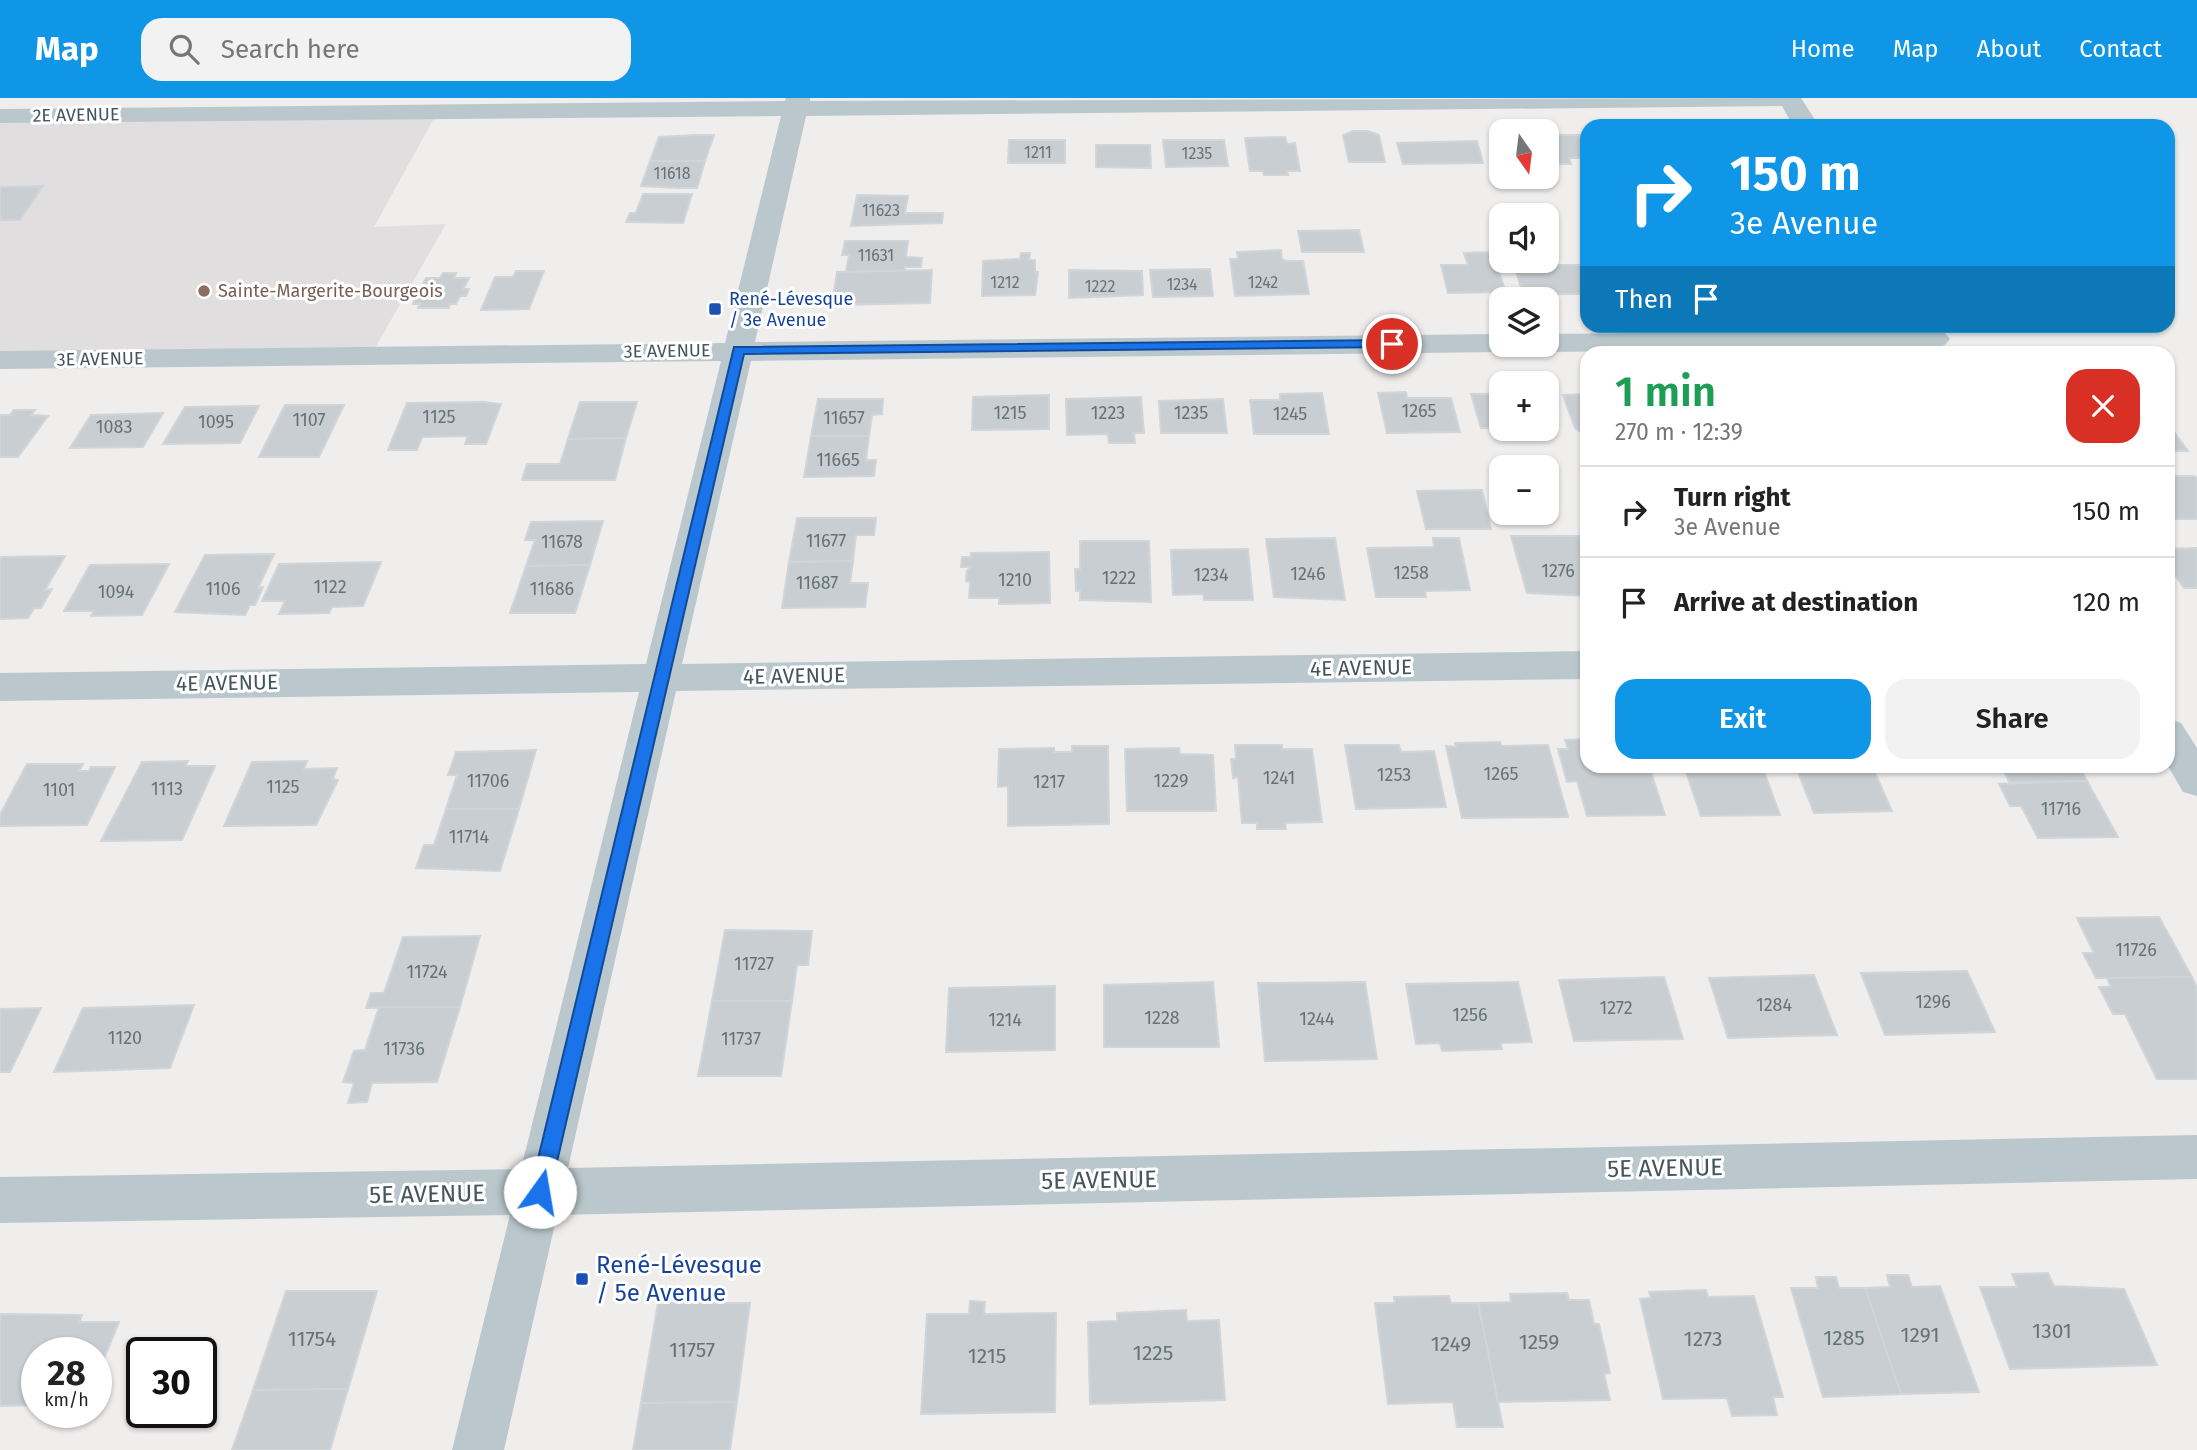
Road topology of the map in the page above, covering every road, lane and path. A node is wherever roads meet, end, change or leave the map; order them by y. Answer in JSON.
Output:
{"nodes":[{"id":1,"x":1789,"y":98,"type":"edge"},
{"id":2,"x":797,"y":103,"type":"edge"},
{"id":3,"x":598,"y":104,"type":"edge"},
{"id":4,"x":0,"y":116,"type":"edge"},
{"id":5,"x":1802,"y":119,"type":"edge"},
{"id":6,"x":1935,"y":339,"type":"edge"},
{"id":7,"x":1559,"y":342,"type":"edge"},
{"id":8,"x":1489,"y":343,"type":"edge"},
{"id":9,"x":738,"y":350,"type":"junction"},
{"id":10,"x":0,"y":360,"type":"edge"},
{"id":11,"x":1580,"y":665,"type":"edge"},
{"id":12,"x":663,"y":676,"type":"junction"},
{"id":13,"x":0,"y":687,"type":"edge"},
{"id":14,"x":2175,"y":745,"type":"edge"},
{"id":15,"x":2197,"y":781,"type":"edge"},
{"id":16,"x":2197,"y":1157,"type":"edge"},
{"id":17,"x":540,"y":1192,"type":"junction"},
{"id":18,"x":0,"y":1200,"type":"edge"},
{"id":19,"x":478,"y":1450,"type":"edge"}],
"edges":[{"from":1,"to":2,"type":"street","name":"2E AVENUE"},
{"from":1,"to":5,"type":"street"},
{"from":2,"to":3,"type":"street","name":"2E AVENUE"},
{"from":2,"to":9,"type":"street"},
{"from":3,"to":4,"type":"street","name":"2E AVENUE"},
{"from":6,"to":7,"type":"street"},
{"from":8,"to":9,"type":"street","name":"3E AVENUE"},
{"from":9,"to":10,"type":"street","name":"3E AVENUE"},
{"from":9,"to":12,"type":"street"},
{"from":11,"to":12,"type":"street","name":"4E AVENUE"},
{"from":12,"to":13,"type":"street","name":"4E AVENUE"},
{"from":12,"to":17,"type":"street"},
{"from":14,"to":15,"type":"street"},
{"from":16,"to":17,"type":"street","name":"5E AVENUE"},
{"from":17,"to":18,"type":"street","name":"5E AVENUE"},
{"from":17,"to":19,"type":"street"}]}
